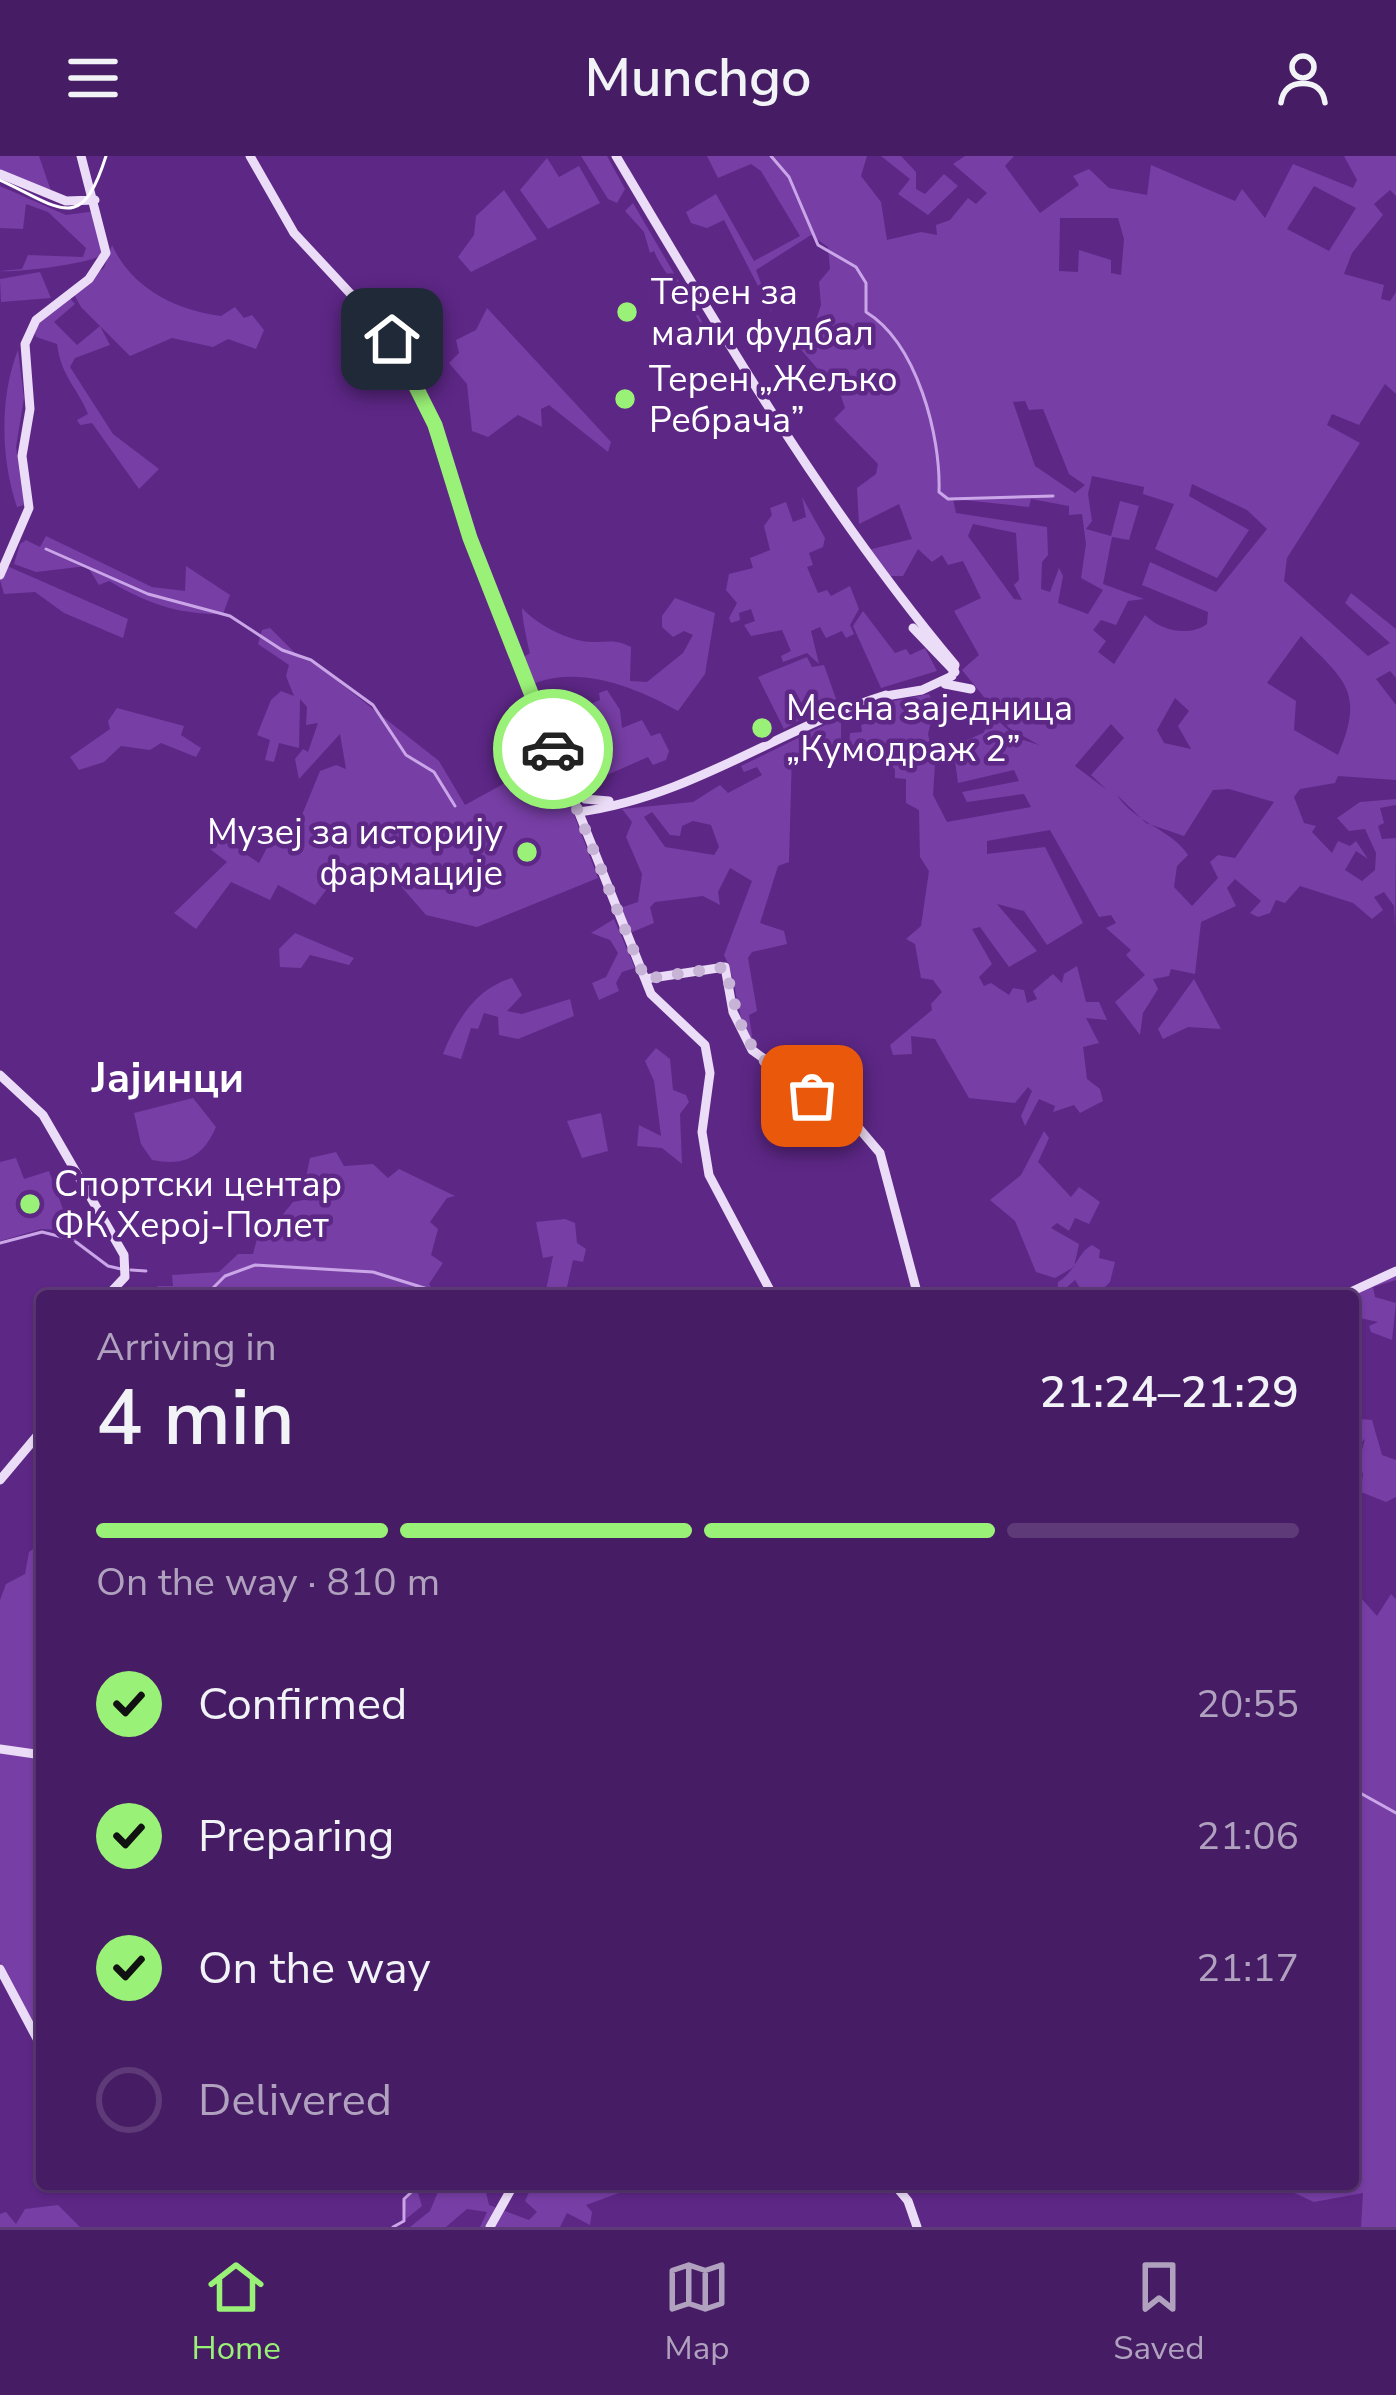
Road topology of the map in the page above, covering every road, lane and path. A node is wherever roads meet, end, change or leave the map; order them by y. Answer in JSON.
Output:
{"nodes":[{"id":1,"x":81,"y":156,"type":"edge"},
{"id":2,"x":250,"y":156,"type":"edge"},
{"id":3,"x":614,"y":156,"type":"edge"},
{"id":4,"x":0,"y":174,"type":"edge"},
{"id":5,"x":94,"y":200,"type":"junction"},
{"id":6,"x":759,"y":403,"type":"junction"},
{"id":7,"x":1,"y":570,"type":"edge"},
{"id":8,"x":936,"y":656,"type":"junction"},
{"id":9,"x":955,"y":672,"type":"junction"},
{"id":10,"x":936,"y":678,"type":"junction"},
{"id":11,"x":971,"y":689,"type":"dead end"},
{"id":12,"x":922,"y":690,"type":"junction"},
{"id":13,"x":880,"y":697,"type":"junction"},
{"id":14,"x":569,"y":787,"type":"junction"},
{"id":15,"x":648,"y":795,"type":"junction"},
{"id":16,"x":610,"y":801,"type":"junction"},
{"id":17,"x":599,"y":808,"type":"junction"},
{"id":18,"x":578,"y":811,"type":"junction"},
{"id":19,"x":584,"y":827,"type":"junction"},
{"id":20,"x":645,"y":979,"type":"junction"},
{"id":21,"x":0,"y":1075,"type":"edge"},
{"id":22,"x":1396,"y":1271,"type":"edge"},
{"id":23,"x":113,"y":1290,"type":"edge"},
{"id":24,"x":770,"y":1290,"type":"edge"},
{"id":25,"x":916,"y":1290,"type":"edge"},
{"id":26,"x":1355,"y":1290,"type":"edge"},
{"id":27,"x":36,"y":1437,"type":"edge"},
{"id":28,"x":0,"y":1480,"type":"edge"},
{"id":29,"x":0,"y":1749,"type":"edge"},
{"id":30,"x":36,"y":1754,"type":"edge"},
{"id":31,"x":0,"y":1969,"type":"edge"},
{"id":32,"x":13,"y":1994,"type":"junction"},
{"id":33,"x":0,"y":2002,"type":"edge"},
{"id":34,"x":36,"y":2037,"type":"edge"},
{"id":35,"x":511,"y":2190,"type":"edge"},
{"id":36,"x":899,"y":2190,"type":"edge"},
{"id":37,"x":490,"y":2227,"type":"edge"},
{"id":38,"x":916,"y":2227,"type":"edge"}],
"edges":[{"from":1,"to":5,"type":"street"},
{"from":2,"to":14,"type":"street"},
{"from":3,"to":6,"type":"street"},
{"from":4,"to":5,"type":"street"},
{"from":5,"to":7,"type":"street"},
{"from":6,"to":8,"type":"street"},
{"from":6,"to":9,"type":"street"},
{"from":8,"to":9,"type":"street"},
{"from":8,"to":10,"type":"street"},
{"from":9,"to":10,"type":"street"},
{"from":9,"to":12,"type":"street"},
{"from":10,"to":13,"type":"street"},
{"from":11,"to":12,"type":"street"},
{"from":12,"to":13,"type":"street"},
{"from":13,"to":15,"type":"street"},
{"from":14,"to":16,"type":"street"},
{"from":14,"to":18,"type":"street"},
{"from":15,"to":16,"type":"street"},
{"from":15,"to":17,"type":"street"},
{"from":16,"to":18,"type":"street"},
{"from":17,"to":18,"type":"street"},
{"from":17,"to":19,"type":"street"},
{"from":18,"to":19,"type":"street"},
{"from":19,"to":20,"type":"street"},
{"from":20,"to":24,"type":"street"},
{"from":20,"to":25,"type":"street"},
{"from":21,"to":23,"type":"street"},
{"from":22,"to":26,"type":"street"},
{"from":27,"to":28,"type":"street"},
{"from":29,"to":30,"type":"street"},
{"from":31,"to":32,"type":"street"},
{"from":32,"to":33,"type":"street"},
{"from":32,"to":34,"type":"street"},
{"from":35,"to":37,"type":"street"},
{"from":36,"to":38,"type":"street"}]}
